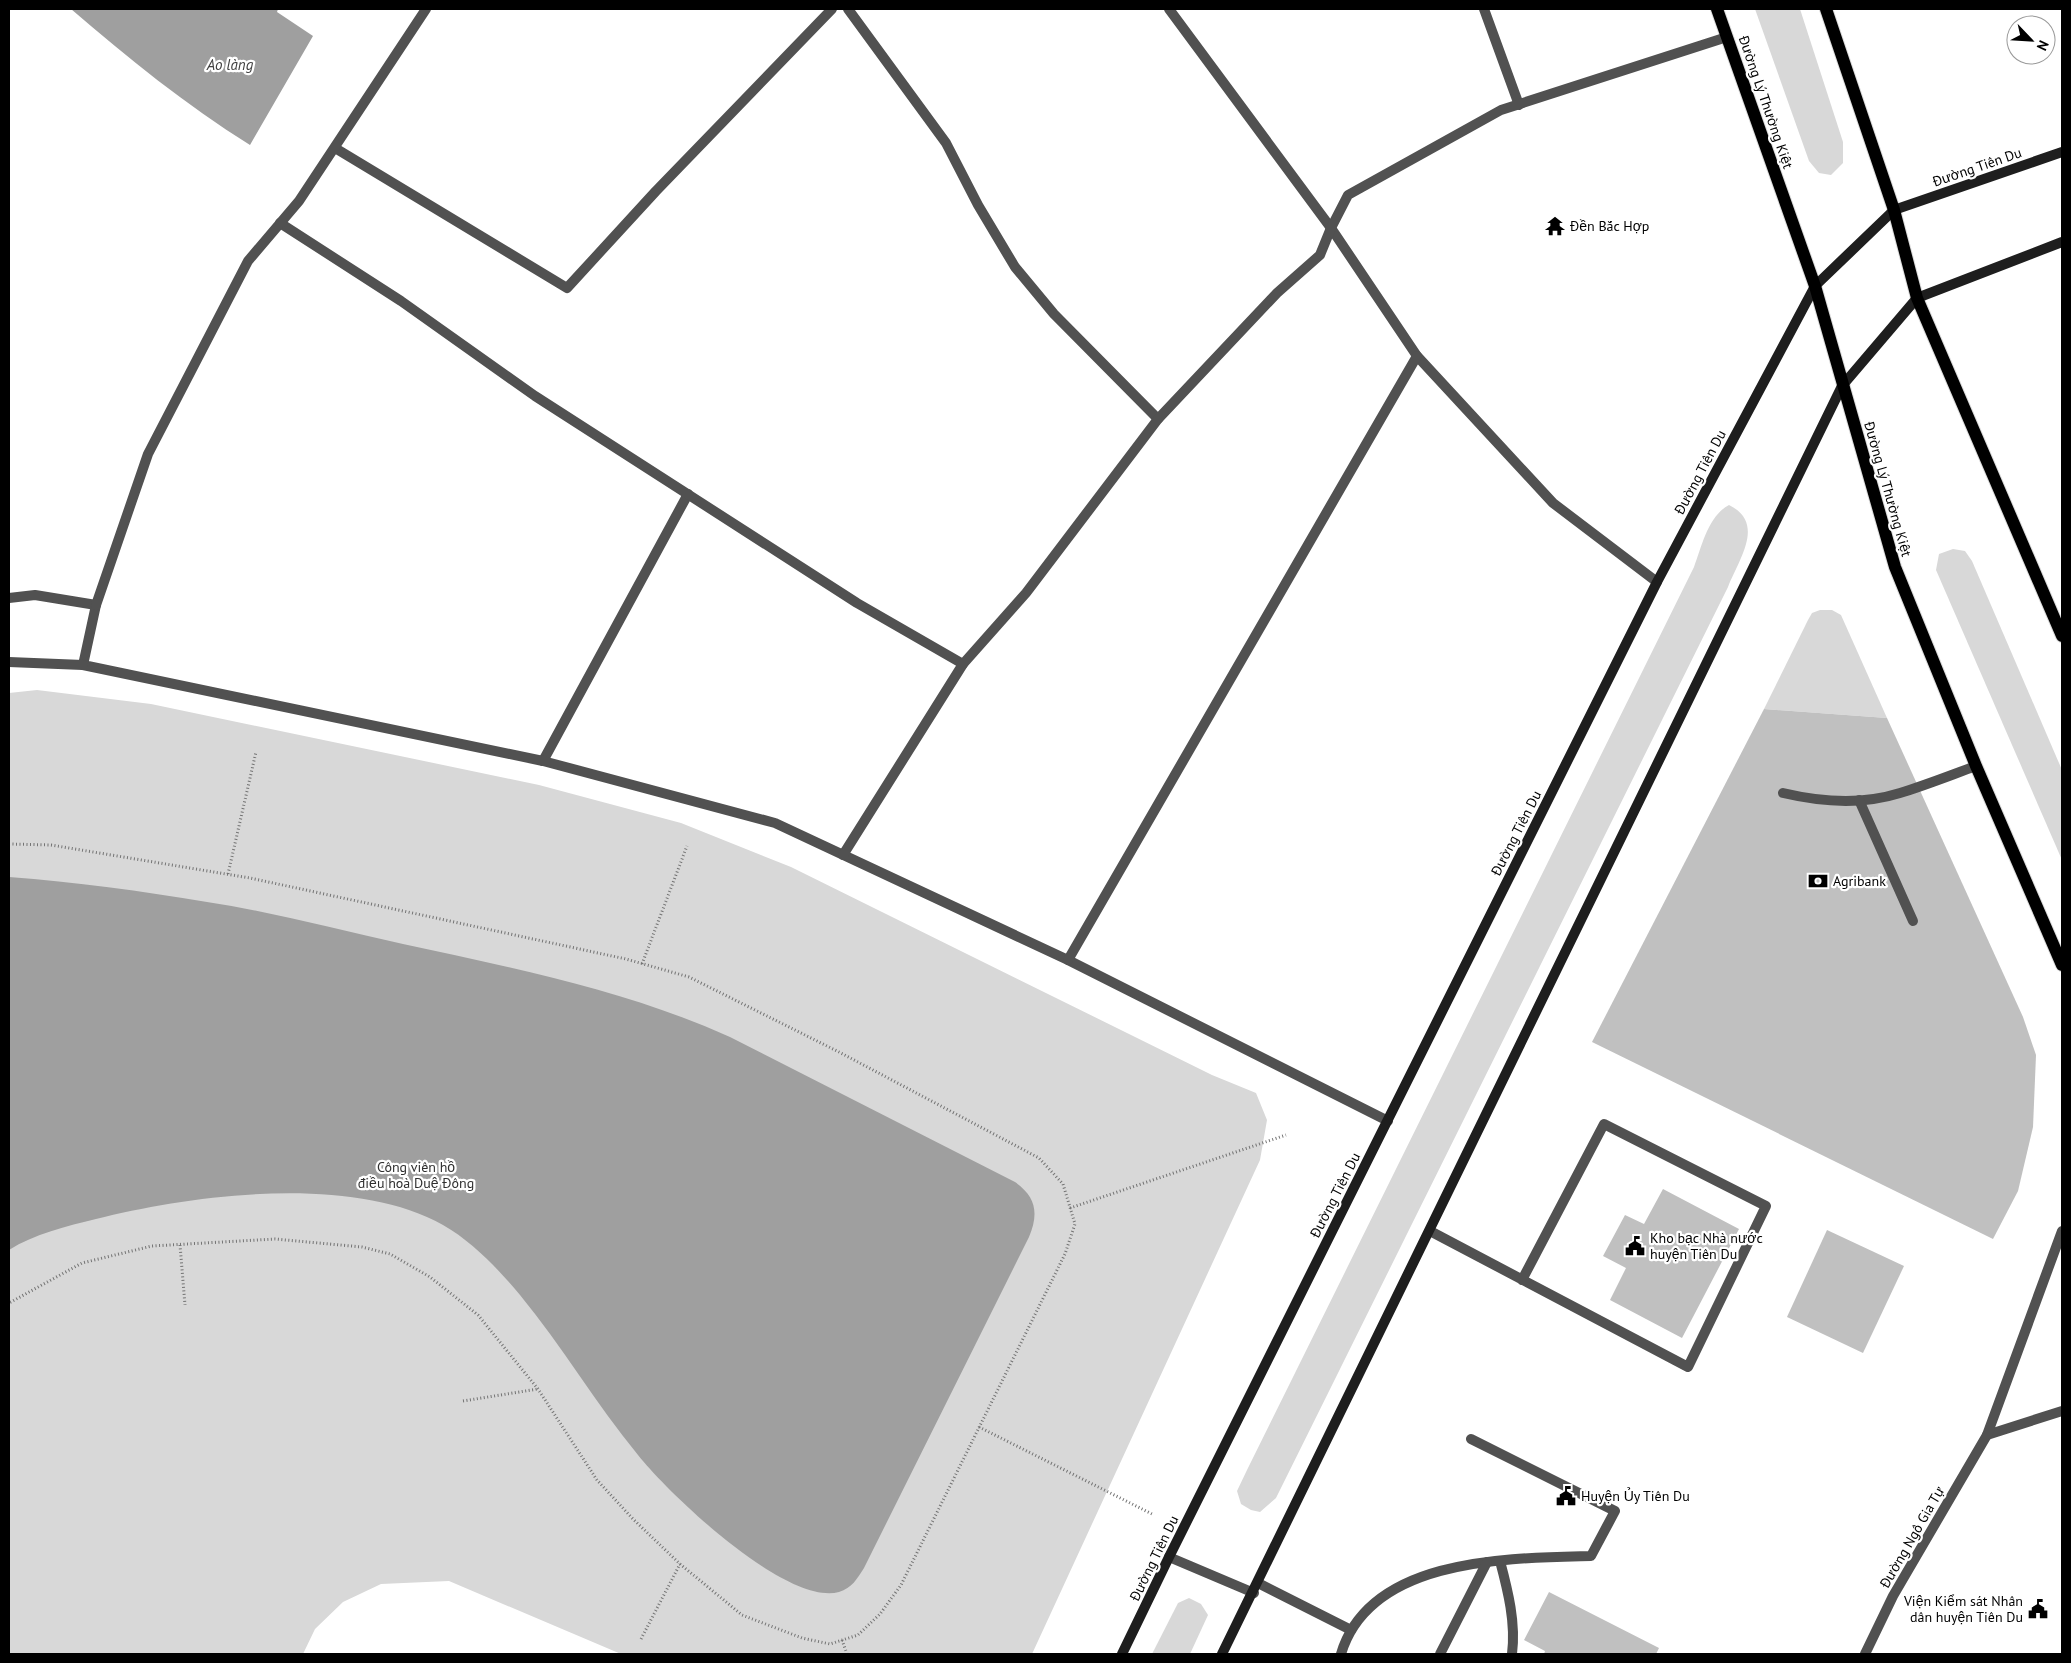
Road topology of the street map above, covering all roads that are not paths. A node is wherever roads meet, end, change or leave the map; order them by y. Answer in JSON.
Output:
{"nodes":[{"id":1,"x":426,"y":9,"type":"edge"},
{"id":2,"x":832,"y":9,"type":"edge"},
{"id":3,"x":848,"y":9,"type":"edge"},
{"id":4,"x":1169,"y":9,"type":"edge"},
{"id":5,"x":1484,"y":9,"type":"edge"},
{"id":6,"x":1718,"y":9,"type":"edge"},
{"id":7,"x":1826,"y":9,"type":"edge"},
{"id":8,"x":1727,"y":37,"type":"junction"},
{"id":9,"x":1519,"y":105,"type":"junction"},
{"id":10,"x":335,"y":148,"type":"junction"},
{"id":11,"x":2062,"y":152,"type":"edge"},
{"id":12,"x":1894,"y":210,"type":"junction"},
{"id":13,"x":280,"y":224,"type":"junction"},
{"id":14,"x":1331,"y":228,"type":"junction"},
{"id":15,"x":2062,"y":242,"type":"edge"},
{"id":16,"x":1815,"y":286,"type":"junction"},
{"id":17,"x":1917,"y":298,"type":"junction"},
{"id":18,"x":1417,"y":356,"type":"junction"},
{"id":19,"x":1842,"y":386,"type":"junction"},
{"id":20,"x":1158,"y":419,"type":"junction"},
{"id":21,"x":688,"y":494,"type":"junction"},
{"id":22,"x":1657,"y":582,"type":"junction"},
{"id":23,"x":9,"y":598,"type":"edge"},
{"id":24,"x":96,"y":605,"type":"junction"},
{"id":25,"x":2062,"y":636,"type":"edge"},
{"id":26,"x":9,"y":662,"type":"edge"},
{"id":27,"x":963,"y":664,"type":"junction"},
{"id":28,"x":83,"y":665,"type":"junction"},
{"id":29,"x":543,"y":761,"type":"junction"},
{"id":30,"x":1976,"y":766,"type":"junction"},
{"id":31,"x":1782,"y":793,"type":"dead end"},
{"id":32,"x":1859,"y":800,"type":"junction"},
{"id":33,"x":843,"y":855,"type":"junction"},
{"id":34,"x":1913,"y":920,"type":"dead end"},
{"id":35,"x":1068,"y":960,"type":"junction"},
{"id":36,"x":2062,"y":965,"type":"edge"},
{"id":37,"x":1388,"y":1121,"type":"junction"},
{"id":38,"x":1430,"y":1231,"type":"junction"},
{"id":39,"x":2062,"y":1231,"type":"edge"},
{"id":40,"x":1522,"y":1280,"type":"junction"},
{"id":41,"x":2062,"y":1410,"type":"edge"},
{"id":42,"x":1987,"y":1435,"type":"junction"},
{"id":43,"x":1471,"y":1439,"type":"dead end"},
{"id":44,"x":1169,"y":1556,"type":"junction"},
{"id":45,"x":1500,"y":1561,"type":"junction"},
{"id":46,"x":1487,"y":1562,"type":"junction"},
{"id":47,"x":1258,"y":1583,"type":"junction"},
{"id":48,"x":1254,"y":1593,"type":"junction"},
{"id":49,"x":1351,"y":1630,"type":"junction"},
{"id":50,"x":1122,"y":1654,"type":"edge"},
{"id":51,"x":1222,"y":1654,"type":"edge"},
{"id":52,"x":1341,"y":1654,"type":"edge"},
{"id":53,"x":1440,"y":1654,"type":"edge"},
{"id":54,"x":1512,"y":1654,"type":"edge"},
{"id":55,"x":1865,"y":1654,"type":"edge"}],
"edges":[{"from":1,"to":10,"type":"street"},
{"from":2,"to":10,"type":"street"},
{"from":3,"to":20,"type":"street"},
{"from":4,"to":14,"type":"street"},
{"from":5,"to":9,"type":"street"},
{"from":6,"to":8,"type":"main road","name":"Đường Lý Thường Kiệt"},
{"from":7,"to":12,"type":"main road"},
{"from":8,"to":9,"type":"street"},
{"from":8,"to":16,"type":"main road","name":"Đường Lý Thường Kiệt"},
{"from":9,"to":14,"type":"street"},
{"from":10,"to":13,"type":"street"},
{"from":11,"to":12,"type":"main road","name":"Đường Tiên Du"},
{"from":12,"to":16,"type":"main road","name":"Đường Tiên Du"},
{"from":12,"to":17,"type":"main road"},
{"from":13,"to":21,"type":"street"},
{"from":13,"to":24,"type":"street"},
{"from":14,"to":18,"type":"street"},
{"from":14,"to":20,"type":"street"},
{"from":15,"to":17,"type":"main road"},
{"from":16,"to":19,"type":"main road","name":"Đường Lý Thường Kiệt"},
{"from":16,"to":22,"type":"main road","name":"Đường Tiên Du"},
{"from":17,"to":19,"type":"main road"},
{"from":17,"to":25,"type":"main road"},
{"from":18,"to":22,"type":"street"},
{"from":18,"to":35,"type":"street"},
{"from":19,"to":30,"type":"main road","name":"Đường Lý Thường Kiệt"},
{"from":19,"to":38,"type":"main road"},
{"from":20,"to":27,"type":"street"},
{"from":21,"to":27,"type":"street"},
{"from":21,"to":29,"type":"street"},
{"from":22,"to":37,"type":"main road","name":"Đường Tiên Du"},
{"from":23,"to":24,"type":"street"},
{"from":24,"to":28,"type":"street"},
{"from":26,"to":28,"type":"street"},
{"from":27,"to":33,"type":"street"},
{"from":28,"to":29,"type":"street"},
{"from":29,"to":33,"type":"street"},
{"from":30,"to":32,"type":"street"},
{"from":30,"to":36,"type":"main road","name":"Đường Lý Thường Kiệt"},
{"from":31,"to":32,"type":"street"},
{"from":32,"to":34,"type":"street"},
{"from":33,"to":35,"type":"street"},
{"from":35,"to":37,"type":"street"},
{"from":37,"to":44,"type":"main road","name":"Đường Tiên Du"},
{"from":38,"to":40,"type":"street"},
{"from":38,"to":47,"type":"main road"},
{"from":39,"to":42,"type":"street","name":"Đường Ngô Gia Tự"},
{"from":40,"to":40,"type":"street"},
{"from":41,"to":42,"type":"street"},
{"from":42,"to":55,"type":"street","name":"Đường Ngô Gia Tự"},
{"from":43,"to":45,"type":"street"},
{"from":44,"to":48,"type":"street"},
{"from":44,"to":50,"type":"main road","name":"Đường Tiên Du"},
{"from":45,"to":46,"type":"street"},
{"from":45,"to":54,"type":"street"},
{"from":46,"to":49,"type":"street"},
{"from":46,"to":53,"type":"street"},
{"from":47,"to":48,"type":"main road"},
{"from":47,"to":49,"type":"street"},
{"from":48,"to":51,"type":"main road"},
{"from":49,"to":52,"type":"street"}]}
